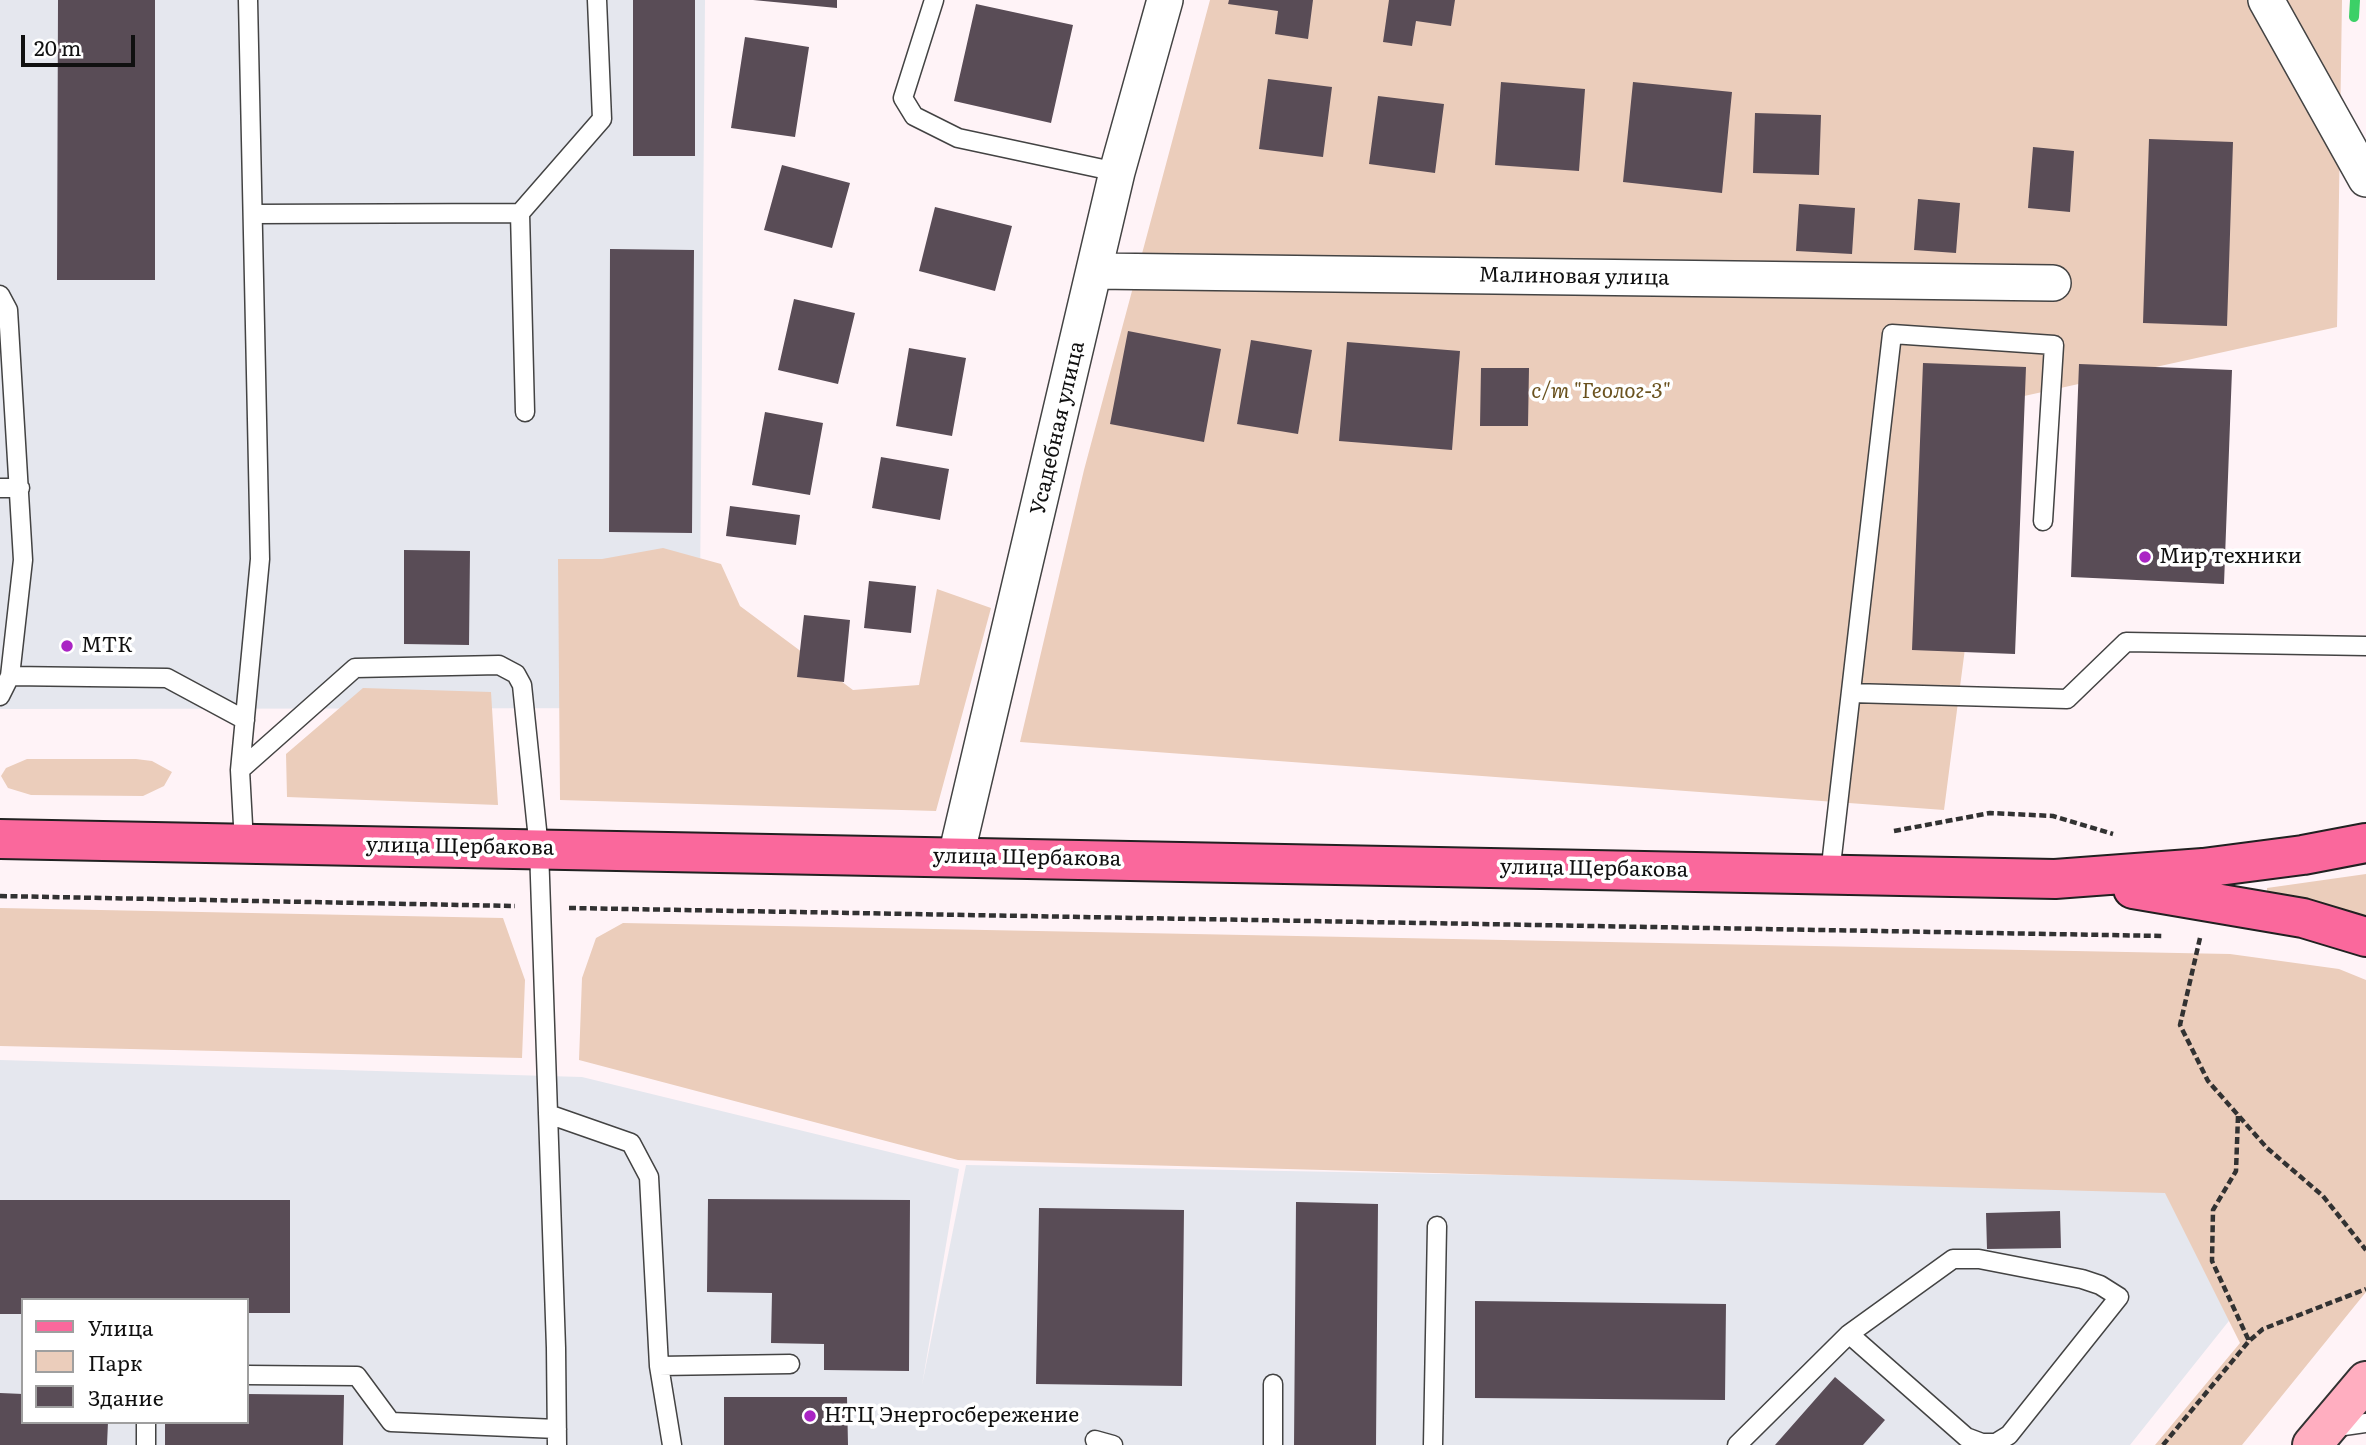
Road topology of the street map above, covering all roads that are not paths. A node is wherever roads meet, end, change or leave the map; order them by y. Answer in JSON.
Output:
{"nodes":[{"id":1,"x":248,"y":0,"type":"edge"},
{"id":2,"x":597,"y":0,"type":"edge"},
{"id":3,"x":934,"y":0,"type":"edge"},
{"id":4,"x":1165,"y":0,"type":"edge"},
{"id":5,"x":2266,"y":0,"type":"edge"},
{"id":6,"x":1117,"y":172,"type":"junction"},
{"id":7,"x":2366,"y":180,"type":"edge"},
{"id":8,"x":520,"y":213,"type":"junction"},
{"id":9,"x":253,"y":214,"type":"junction"},
{"id":10,"x":1096,"y":271,"type":"junction"},
{"id":11,"x":2053,"y":283,"type":"dead end"},
{"id":12,"x":0,"y":295,"type":"edge"},
{"id":13,"x":525,"y":412,"type":"dead end"},
{"id":14,"x":0,"y":488,"type":"edge"},
{"id":15,"x":20,"y":488,"type":"junction"},
{"id":16,"x":2043,"y":521,"type":"dead end"},
{"id":17,"x":2366,"y":646,"type":"edge"},
{"id":18,"x":10,"y":676,"type":"junction"},
{"id":19,"x":1851,"y":693,"type":"junction"},
{"id":20,"x":0,"y":695,"type":"edge"},
{"id":21,"x":245,"y":720,"type":"junction"},
{"id":22,"x":240,"y":770,"type":"junction"},
{"id":23,"x":0,"y":839,"type":"edge"},
{"id":24,"x":244,"y":843,"type":"junction"},
{"id":25,"x":2366,"y":843,"type":"edge"},
{"id":26,"x":539,"y":849,"type":"junction"},
{"id":27,"x":956,"y":856,"type":"junction"},
{"id":28,"x":1830,"y":874,"type":"junction"},
{"id":29,"x":2055,"y":879,"type":"junction"},
{"id":30,"x":2366,"y":937,"type":"edge"},
{"id":31,"x":548,"y":1114,"type":"junction"},
{"id":32,"x":1437,"y":1226,"type":"dead end"},
{"id":33,"x":1849,"y":1334,"type":"junction"},
{"id":34,"x":790,"y":1364,"type":"dead end"},
{"id":35,"x":659,"y":1366,"type":"junction"},
{"id":36,"x":248,"y":1375,"type":"edge"},
{"id":37,"x":2366,"y":1381,"type":"edge"},
{"id":38,"x":1273,"y":1384,"type":"dead end"},
{"id":39,"x":2366,"y":1423,"type":"edge"},
{"id":40,"x":146,"y":1424,"type":"edge"},
{"id":41,"x":557,"y":1437,"type":"edge"},
{"id":42,"x":2319,"y":1437,"type":"edge"},
{"id":43,"x":1094,"y":1440,"type":"dead end"},
{"id":44,"x":146,"y":1445,"type":"edge"},
{"id":45,"x":547,"y":1445,"type":"edge"},
{"id":46,"x":673,"y":1445,"type":"edge"},
{"id":47,"x":1113,"y":1445,"type":"edge"},
{"id":48,"x":1273,"y":1445,"type":"edge"},
{"id":49,"x":1433,"y":1445,"type":"edge"},
{"id":50,"x":1737,"y":1445,"type":"edge"}],
"edges":[{"from":1,"to":9,"type":"lane"},
{"from":2,"to":8,"type":"lane"},
{"from":3,"to":6,"type":"lane"},
{"from":4,"to":6,"type":"street","name":"Усадебная улица"},
{"from":5,"to":7,"type":"street"},
{"from":6,"to":10,"type":"street","name":"Усадебная улица"},
{"from":8,"to":9,"type":"lane"},
{"from":8,"to":13,"type":"lane"},
{"from":9,"to":21,"type":"lane"},
{"from":10,"to":11,"type":"street","name":"Малиновая улица"},
{"from":10,"to":27,"type":"street","name":"Усадебная улица"},
{"from":12,"to":15,"type":"lane"},
{"from":14,"to":15,"type":"lane"},
{"from":15,"to":18,"type":"lane"},
{"from":16,"to":19,"type":"lane"},
{"from":17,"to":19,"type":"lane"},
{"from":18,"to":20,"type":"lane"},
{"from":18,"to":21,"type":"lane"},
{"from":19,"to":28,"type":"lane"},
{"from":21,"to":22,"type":"lane"},
{"from":22,"to":24,"type":"lane"},
{"from":22,"to":26,"type":"lane"},
{"from":23,"to":24,"type":"main road","name":"улица Щербакова"},
{"from":24,"to":26,"type":"main road","name":"улица Щербакова"},
{"from":25,"to":29,"type":"main road"},
{"from":26,"to":27,"type":"main road","name":"улица Щербакова"},
{"from":26,"to":31,"type":"lane"},
{"from":27,"to":28,"type":"main road","name":"улица Щербакова"},
{"from":28,"to":29,"type":"main road","name":"улица Щербакова"},
{"from":29,"to":30,"type":"main road"},
{"from":31,"to":35,"type":"lane"},
{"from":31,"to":41,"type":"lane"},
{"from":32,"to":49,"type":"lane"},
{"from":33,"to":33,"type":"lane"},
{"from":33,"to":50,"type":"lane"},
{"from":34,"to":35,"type":"lane"},
{"from":35,"to":46,"type":"lane"},
{"from":36,"to":41,"type":"lane"},
{"from":37,"to":42,"type":"main road"},
{"from":38,"to":48,"type":"lane"},
{"from":39,"to":42,"type":"lane"},
{"from":40,"to":44,"type":"lane"},
{"from":41,"to":45,"type":"lane"},
{"from":43,"to":47,"type":"lane"}]}
